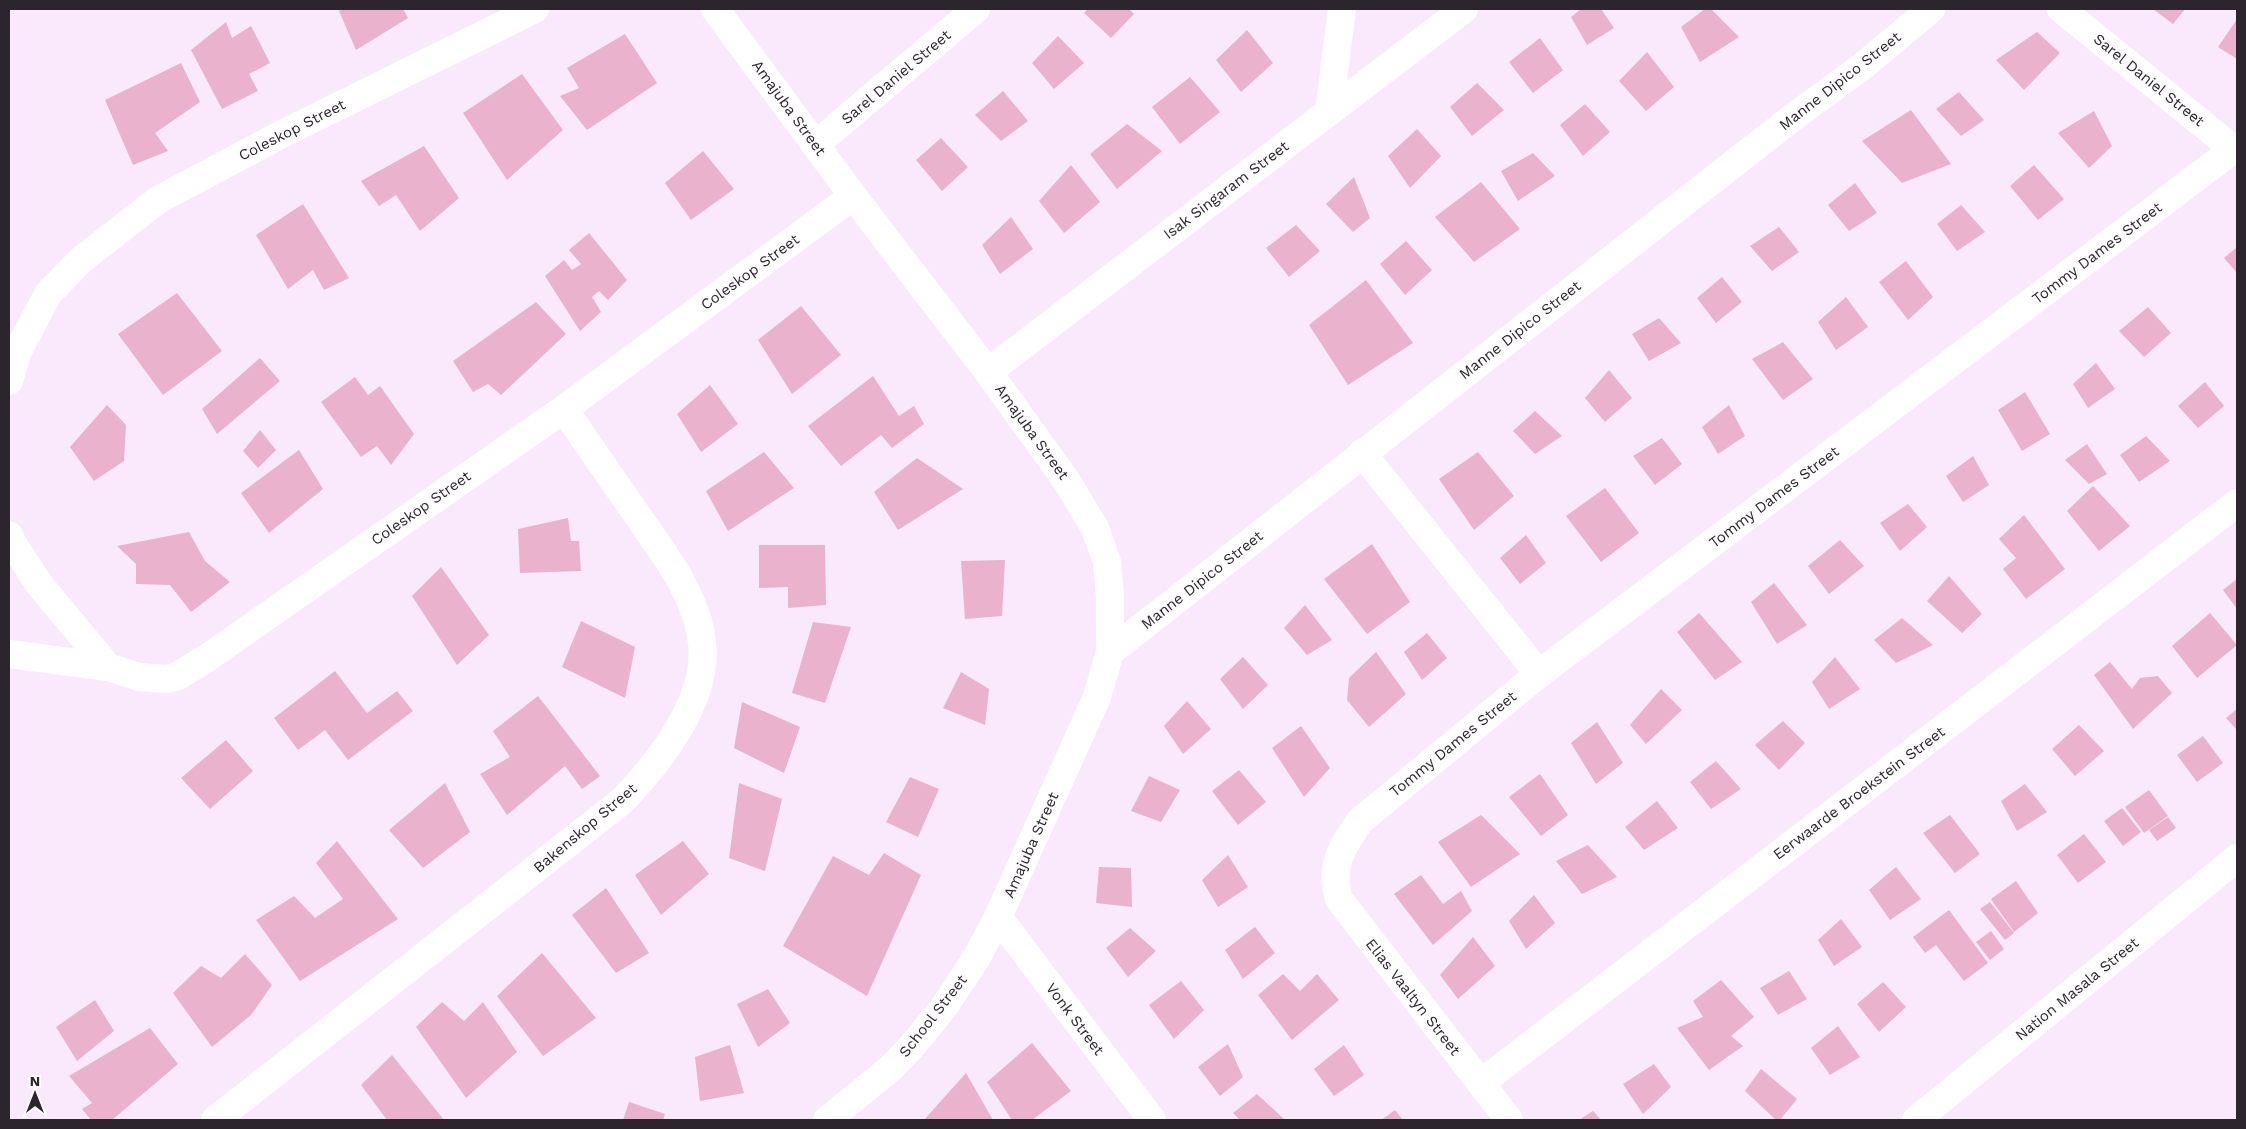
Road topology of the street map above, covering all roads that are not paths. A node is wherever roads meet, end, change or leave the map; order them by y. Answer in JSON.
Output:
{"nodes":[{"id":1,"x":535,"y":9,"type":"edge"},
{"id":2,"x":715,"y":9,"type":"edge"},
{"id":3,"x":976,"y":9,"type":"edge"},
{"id":4,"x":1342,"y":9,"type":"edge"},
{"id":5,"x":1464,"y":9,"type":"edge"},
{"id":6,"x":1932,"y":9,"type":"edge"},
{"id":7,"x":2061,"y":9,"type":"edge"},
{"id":8,"x":1329,"y":112,"type":"junction"},
{"id":9,"x":815,"y":145,"type":"junction"},
{"id":10,"x":2236,"y":151,"type":"edge"},
{"id":11,"x":853,"y":196,"type":"junction"},
{"id":12,"x":988,"y":372,"type":"junction"},
{"id":13,"x":9,"y":381,"type":"edge"},
{"id":14,"x":564,"y":409,"type":"junction"},
{"id":15,"x":1362,"y":454,"type":"junction"},
{"id":16,"x":2237,"y":503,"type":"edge"},
{"id":17,"x":9,"y":535,"type":"edge"},
{"id":18,"x":1110,"y":652,"type":"junction"},
{"id":19,"x":9,"y":654,"type":"edge"},
{"id":20,"x":108,"y":667,"type":"junction"},
{"id":21,"x":1539,"y":674,"type":"junction"},
{"id":22,"x":2237,"y":858,"type":"edge"},
{"id":23,"x":2237,"y":865,"type":"edge"},
{"id":24,"x":1336,"y":866,"type":"joint"},
{"id":25,"x":998,"y":917,"type":"junction"},
{"id":26,"x":1480,"y":1083,"type":"junction"},
{"id":27,"x":215,"y":1120,"type":"edge"},
{"id":28,"x":826,"y":1120,"type":"edge"},
{"id":29,"x":1152,"y":1120,"type":"edge"},
{"id":30,"x":1509,"y":1120,"type":"edge"},
{"id":31,"x":1916,"y":1120,"type":"edge"},
{"id":32,"x":1936,"y":1120,"type":"edge"}],
"edges":[{"from":1,"to":13,"type":"street","name":"Coleskop Street"},
{"from":2,"to":9,"type":"street","name":"Amajuba Street"},
{"from":3,"to":9,"type":"street","name":"Sarel Daniel Street"},
{"from":4,"to":8,"type":"street"},
{"from":5,"to":8,"type":"street","name":"Isak Singaram Street"},
{"from":6,"to":15,"type":"street","name":"Manne Dipico Street"},
{"from":7,"to":10,"type":"street","name":"Sarel Daniel Street"},
{"from":8,"to":12,"type":"street","name":"Isak Singaram Street"},
{"from":9,"to":11,"type":"street","name":"Amajuba Street"},
{"from":10,"to":21,"type":"street","name":"Tommy Dames Street"},
{"from":11,"to":12,"type":"street","name":"Amajuba Street"},
{"from":11,"to":14,"type":"street","name":"Coleskop Street"},
{"from":12,"to":18,"type":"street","name":"Amajuba Street"},
{"from":14,"to":20,"type":"street","name":"Coleskop Street"},
{"from":14,"to":27,"type":"street","name":"Bakenskop Street"},
{"from":15,"to":18,"type":"street","name":"Manne Dipico Street"},
{"from":15,"to":21,"type":"street"},
{"from":16,"to":26,"type":"street","name":"Eerwaarde Broekstein Street"},
{"from":17,"to":20,"type":"street","name":"Coleskop Street"},
{"from":18,"to":25,"type":"street","name":"Amajuba Street"},
{"from":19,"to":20,"type":"street"},
{"from":21,"to":24,"type":"street","name":"Tommy Dames Street"},
{"from":22,"to":31,"type":"street","name":"Nation Masala Street"},
{"from":23,"to":32,"type":"street"},
{"from":24,"to":26,"type":"street","name":"Elias Vaaltyn Street"},
{"from":25,"to":28,"type":"street","name":"School Street"},
{"from":25,"to":29,"type":"street","name":"Vonk Street"},
{"from":26,"to":30,"type":"street","name":"Elias Vaaltyn Street"}]}
